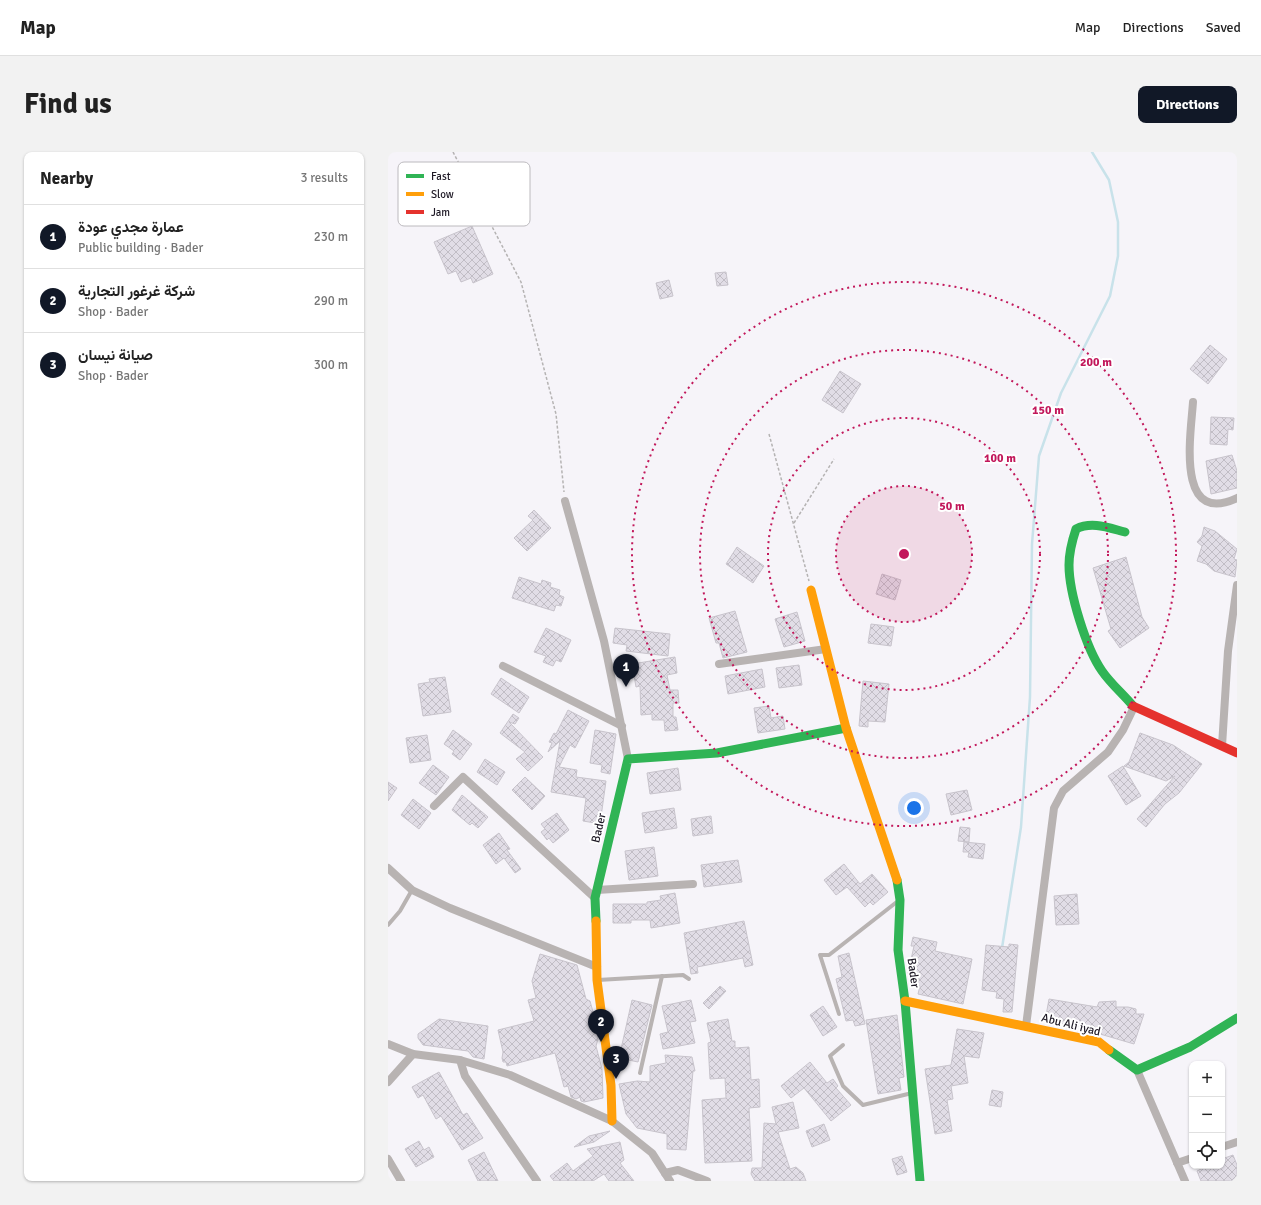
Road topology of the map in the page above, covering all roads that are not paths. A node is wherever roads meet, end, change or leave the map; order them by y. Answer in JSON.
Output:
{"nodes":[{"id":1,"x":1193,"y":402,"type":"dead end"},
{"id":2,"x":1237,"y":498,"type":"edge"},
{"id":3,"x":565,"y":501,"type":"road end"},
{"id":4,"x":1125,"y":532,"type":"dead end"},
{"id":5,"x":1237,"y":585,"type":"edge"},
{"id":6,"x":811,"y":590,"type":"road end"},
{"id":7,"x":826,"y":649,"type":"junction"},
{"id":8,"x":719,"y":664,"type":"dead end"},
{"id":9,"x":503,"y":666,"type":"dead end"},
{"id":10,"x":1134,"y":708,"type":"junction"},
{"id":11,"x":622,"y":726,"type":"junction"},
{"id":12,"x":846,"y":728,"type":"junction"},
{"id":13,"x":1222,"y":746,"type":"junction"},
{"id":14,"x":1237,"y":753,"type":"edge"},
{"id":15,"x":628,"y":759,"type":"junction"},
{"id":16,"x":434,"y":806,"type":"dead end"},
{"id":17,"x":388,"y":868,"type":"edge"},
{"id":18,"x":693,"y":884,"type":"dead end"},
{"id":19,"x":412,"y":890,"type":"junction"},
{"id":20,"x":596,"y":894,"type":"junction"},
{"id":21,"x":900,"y":900,"type":"junction"},
{"id":22,"x":388,"y":925,"type":"edge"},
{"id":23,"x":597,"y":967,"type":"junction"},
{"id":24,"x":662,"y":976,"type":"junction"},
{"id":25,"x":690,"y":979,"type":"dead end"},
{"id":26,"x":597,"y":980,"type":"junction"},
{"id":27,"x":905,"y":1000,"type":"junction"},
{"id":28,"x":839,"y":1014,"type":"dead end"},
{"id":29,"x":1237,"y":1018,"type":"edge"},
{"id":30,"x":1026,"y":1026,"type":"junction"},
{"id":31,"x":388,"y":1044,"type":"edge"},
{"id":32,"x":843,"y":1044,"type":"dead end"},
{"id":33,"x":413,"y":1054,"type":"junction"},
{"id":34,"x":460,"y":1060,"type":"junction"},
{"id":35,"x":1137,"y":1070,"type":"junction"},
{"id":36,"x":640,"y":1073,"type":"dead end"},
{"id":37,"x":388,"y":1082,"type":"edge"},
{"id":38,"x":913,"y":1092,"type":"junction"},
{"id":39,"x":612,"y":1121,"type":"junction"},
{"id":40,"x":1237,"y":1142,"type":"edge"},
{"id":41,"x":1225,"y":1146,"type":"edge"},
{"id":42,"x":388,"y":1159,"type":"edge"},
{"id":43,"x":1189,"y":1159,"type":"edge"},
{"id":44,"x":1177,"y":1163,"type":"junction"},
{"id":45,"x":665,"y":1173,"type":"junction"},
{"id":46,"x":401,"y":1181,"type":"edge"},
{"id":47,"x":537,"y":1181,"type":"edge"},
{"id":48,"x":670,"y":1181,"type":"edge"},
{"id":49,"x":707,"y":1181,"type":"edge"},
{"id":50,"x":920,"y":1181,"type":"edge"},
{"id":51,"x":1185,"y":1181,"type":"edge"}],
"edges":[{"from":1,"to":2,"type":"street"},
{"from":3,"to":11,"type":"street"},
{"from":4,"to":10,"type":"street"},
{"from":5,"to":13,"type":"street"},
{"from":6,"to":7,"type":"street","name":"Bader"},
{"from":7,"to":8,"type":"street"},
{"from":7,"to":12,"type":"street","name":"Bader"},
{"from":9,"to":11,"type":"street"},
{"from":10,"to":13,"type":"street"},
{"from":10,"to":30,"type":"street"},
{"from":11,"to":15,"type":"street"},
{"from":12,"to":15,"type":"street"},
{"from":12,"to":21,"type":"street","name":"Bader"},
{"from":13,"to":14,"type":"street"},
{"from":15,"to":20,"type":"street","name":"Bader"},
{"from":16,"to":20,"type":"street"},
{"from":17,"to":19,"type":"street"},
{"from":18,"to":20,"type":"street"},
{"from":19,"to":22,"type":"lane"},
{"from":19,"to":23,"type":"street"},
{"from":20,"to":23,"type":"street","name":"Bader"},
{"from":21,"to":27,"type":"street","name":"Bader"},
{"from":21,"to":28,"type":"lane"},
{"from":23,"to":26,"type":"street","name":"Bader"},
{"from":24,"to":25,"type":"lane"},
{"from":24,"to":26,"type":"lane"},
{"from":24,"to":36,"type":"lane"},
{"from":26,"to":39,"type":"street","name":"Bader"},
{"from":27,"to":30,"type":"street","name":"Abu Ali iyad"},
{"from":27,"to":38,"type":"street","name":"Bader"},
{"from":29,"to":35,"type":"street"},
{"from":30,"to":35,"type":"street","name":"Abu Ali iyad"},
{"from":31,"to":33,"type":"street"},
{"from":32,"to":38,"type":"lane"},
{"from":33,"to":34,"type":"street"},
{"from":33,"to":37,"type":"street"},
{"from":34,"to":39,"type":"street"},
{"from":34,"to":47,"type":"street"},
{"from":35,"to":44,"type":"street"},
{"from":38,"to":50,"type":"street","name":"Bader"},
{"from":39,"to":45,"type":"street"},
{"from":40,"to":41,"type":"street"},
{"from":42,"to":46,"type":"street"},
{"from":43,"to":44,"type":"street"},
{"from":44,"to":51,"type":"street"},
{"from":45,"to":48,"type":"street"},
{"from":45,"to":49,"type":"street"}]}
